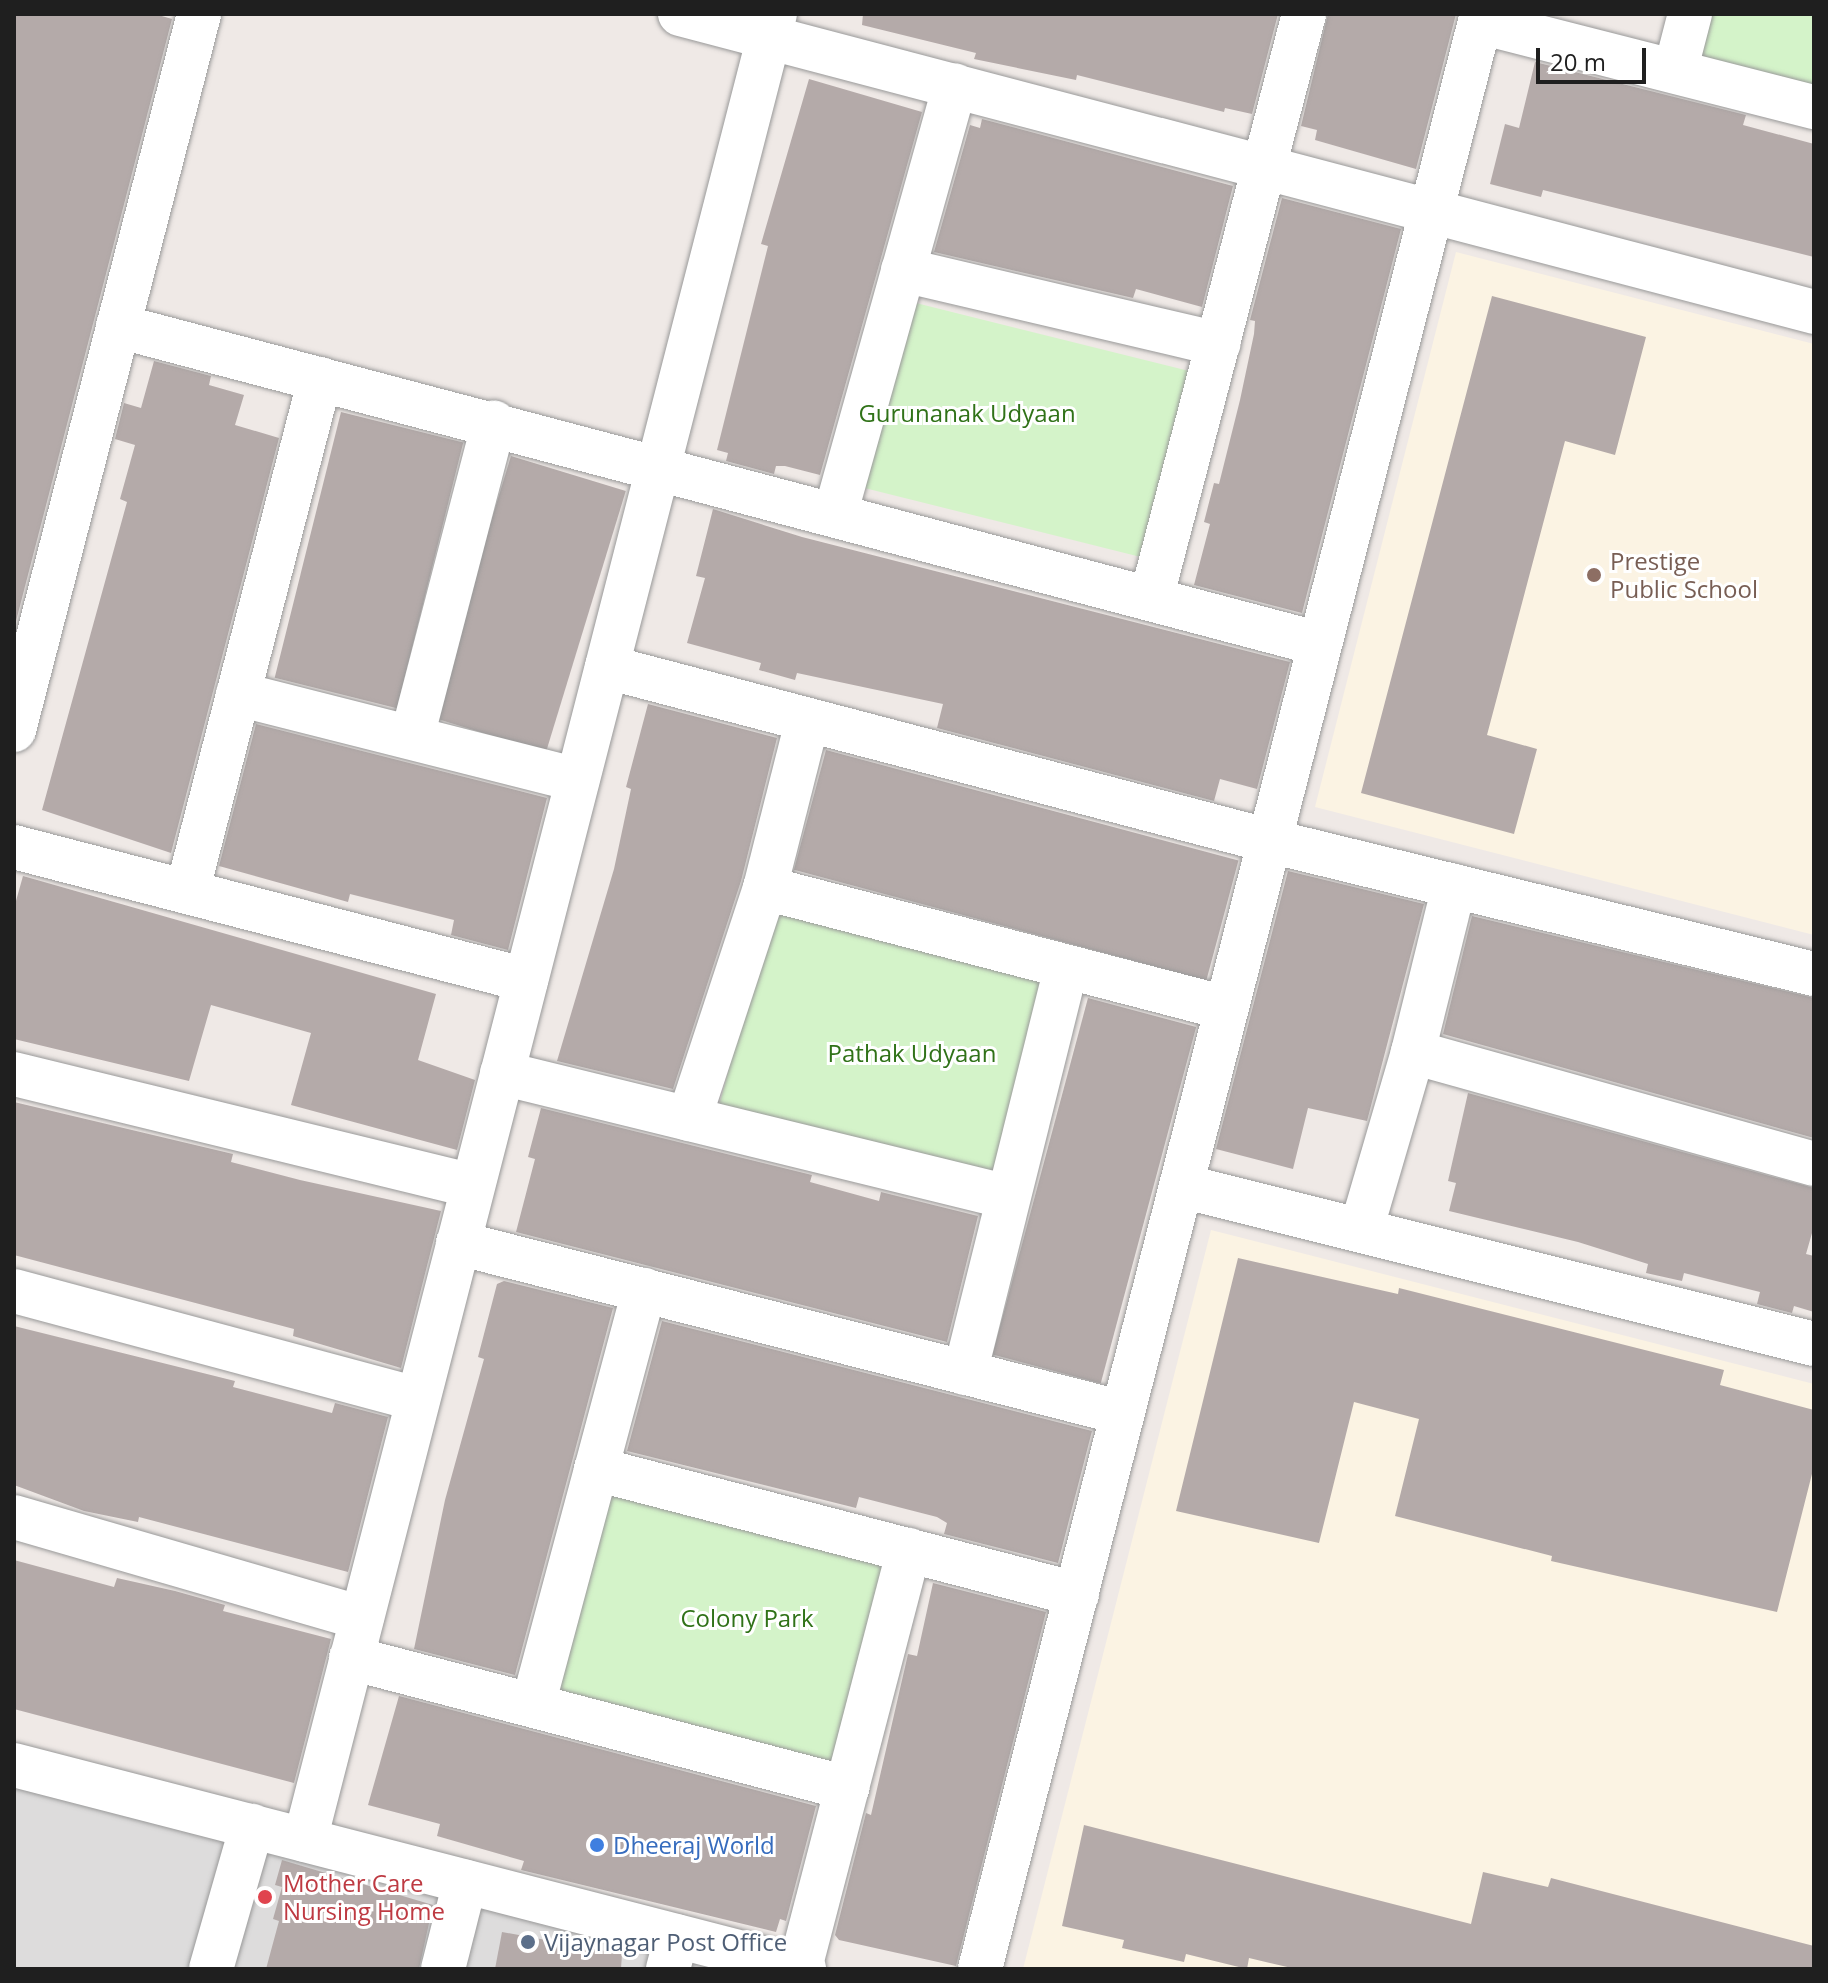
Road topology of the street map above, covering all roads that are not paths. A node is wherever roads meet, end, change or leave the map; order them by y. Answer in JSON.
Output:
{"nodes":[{"id":1,"x":199,"y":14,"type":"edge"},
{"id":2,"x":680,"y":14,"type":"edge"},
{"id":3,"x":1304,"y":14,"type":"edge"},
{"id":4,"x":1690,"y":14,"type":"edge"},
{"id":5,"x":1481,"y":18,"type":"edge"},
{"id":6,"x":772,"y":26,"type":"edge"},
{"id":7,"x":1676,"y":68,"type":"junction"},
{"id":8,"x":955,"y":85,"type":"junction"},
{"id":9,"x":1814,"y":107,"type":"edge"},
{"id":10,"x":1264,"y":165,"type":"junction"},
{"id":11,"x":1432,"y":209,"type":"junction"},
{"id":12,"x":903,"y":270,"type":"junction"},
{"id":13,"x":1814,"y":312,"type":"edge"},
{"id":14,"x":118,"y":326,"type":"junction"},
{"id":15,"x":1218,"y":344,"type":"junction"},
{"id":16,"x":320,"y":379,"type":"junction"},
{"id":17,"x":494,"y":422,"type":"junction"},
{"id":18,"x":658,"y":468,"type":"junction"},
{"id":19,"x":835,"y":515,"type":"junction"},
{"id":20,"x":1151,"y":599,"type":"junction"},
{"id":21,"x":1320,"y":644,"type":"junction"},
{"id":22,"x":607,"y":667,"type":"junction"},
{"id":23,"x":238,"y":694,"type":"junction"},
{"id":24,"x":807,"y":722,"type":"junction"},
{"id":25,"x":14,"y":730,"type":"edge"},
{"id":26,"x":412,"y":737,"type":"junction"},
{"id":27,"x":577,"y":780,"type":"junction"},
{"id":28,"x":1270,"y":841,"type":"junction"},
{"id":29,"x":14,"y":847,"type":"edge"},
{"id":30,"x":1454,"y":886,"type":"junction"},
{"id":31,"x":765,"y":888,"type":"junction"},
{"id":32,"x":187,"y":892,"type":"junction"},
{"id":33,"x":1066,"y":967,"type":"junction"},
{"id":34,"x":1814,"y":974,"type":"edge"},
{"id":35,"x":526,"y":980,"type":"junction"},
{"id":36,"x":1227,"y":1008,"type":"junction"},
{"id":37,"x":1413,"y":1052,"type":"junction"},
{"id":38,"x":502,"y":1073,"type":"junction"},
{"id":39,"x":14,"y":1074,"type":"edge"},
{"id":40,"x":689,"y":1119,"type":"junction"},
{"id":41,"x":1814,"y":1164,"type":"edge"},
{"id":42,"x":473,"y":1186,"type":"junction"},
{"id":43,"x":1182,"y":1186,"type":"junction"},
{"id":44,"x":1008,"y":1197,"type":"junction"},
{"id":45,"x":1361,"y":1230,"type":"junction"},
{"id":46,"x":458,"y":1243,"type":"junction"},
{"id":47,"x":644,"y":1290,"type":"junction"},
{"id":48,"x":14,"y":1291,"type":"edge"},
{"id":49,"x":1814,"y":1344,"type":"edge"},
{"id":50,"x":965,"y":1373,"type":"junction"},
{"id":51,"x":418,"y":1399,"type":"junction"},
{"id":52,"x":1123,"y":1413,"type":"junction"},
{"id":53,"x":596,"y":1469,"type":"junction"},
{"id":54,"x":14,"y":1517,"type":"edge"},
{"id":55,"x":909,"y":1550,"type":"junction"},
{"id":56,"x":1077,"y":1594,"type":"junction"},
{"id":57,"x":356,"y":1638,"type":"junction"},
{"id":58,"x":533,"y":1705,"type":"junction"},
{"id":59,"x":14,"y":1765,"type":"edge"},
{"id":60,"x":847,"y":1788,"type":"junction"},
{"id":61,"x":252,"y":1826,"type":"junction"},
{"id":62,"x":305,"y":1840,"type":"junction"},
{"id":63,"x":465,"y":1882,"type":"junction"},
{"id":64,"x":672,"y":1952,"type":"edge"},
{"id":65,"x":802,"y":1968,"type":"edge"},
{"id":66,"x":211,"y":1969,"type":"edge"},
{"id":67,"x":443,"y":1969,"type":"edge"},
{"id":68,"x":980,"y":1969,"type":"edge"}],
"edges":[{"from":1,"to":14,"type":"street"},
{"from":2,"to":6,"type":"street"},
{"from":3,"to":10,"type":"street"},
{"from":4,"to":7,"type":"street"},
{"from":5,"to":7,"type":"street"},
{"from":5,"to":11,"type":"street"},
{"from":6,"to":8,"type":"street"},
{"from":6,"to":18,"type":"street"},
{"from":7,"to":9,"type":"street"},
{"from":8,"to":10,"type":"street"},
{"from":8,"to":12,"type":"street"},
{"from":10,"to":11,"type":"street"},
{"from":10,"to":15,"type":"street"},
{"from":11,"to":13,"type":"street"},
{"from":11,"to":21,"type":"street"},
{"from":12,"to":15,"type":"street"},
{"from":12,"to":19,"type":"street"},
{"from":14,"to":16,"type":"street"},
{"from":14,"to":25,"type":"street"},
{"from":15,"to":20,"type":"street"},
{"from":16,"to":17,"type":"street"},
{"from":16,"to":23,"type":"street"},
{"from":17,"to":18,"type":"street"},
{"from":17,"to":26,"type":"street"},
{"from":18,"to":19,"type":"street"},
{"from":18,"to":22,"type":"street"},
{"from":19,"to":20,"type":"street"},
{"from":20,"to":21,"type":"street"},
{"from":21,"to":28,"type":"street"},
{"from":22,"to":24,"type":"street"},
{"from":22,"to":27,"type":"street"},
{"from":23,"to":26,"type":"street"},
{"from":23,"to":32,"type":"street"},
{"from":24,"to":28,"type":"street"},
{"from":24,"to":31,"type":"street"},
{"from":26,"to":27,"type":"street"},
{"from":27,"to":35,"type":"street"},
{"from":28,"to":30,"type":"street"},
{"from":28,"to":36,"type":"street"},
{"from":29,"to":32,"type":"street"},
{"from":30,"to":34,"type":"street"},
{"from":30,"to":37,"type":"street"},
{"from":31,"to":33,"type":"street"},
{"from":31,"to":40,"type":"street"},
{"from":32,"to":35,"type":"street"},
{"from":33,"to":36,"type":"street"},
{"from":33,"to":44,"type":"street"},
{"from":35,"to":38,"type":"street"},
{"from":36,"to":43,"type":"street"},
{"from":37,"to":41,"type":"street"},
{"from":37,"to":45,"type":"street"},
{"from":38,"to":40,"type":"street"},
{"from":38,"to":42,"type":"street"},
{"from":39,"to":42,"type":"street"},
{"from":40,"to":44,"type":"street"},
{"from":42,"to":46,"type":"street"},
{"from":43,"to":45,"type":"street"},
{"from":43,"to":52,"type":"street"},
{"from":44,"to":50,"type":"street"},
{"from":45,"to":49,"type":"street"},
{"from":46,"to":47,"type":"street"},
{"from":46,"to":51,"type":"street"},
{"from":47,"to":50,"type":"street"},
{"from":47,"to":53,"type":"street"},
{"from":48,"to":51,"type":"street"},
{"from":50,"to":52,"type":"street"},
{"from":51,"to":57,"type":"street"},
{"from":52,"to":56,"type":"street"},
{"from":53,"to":55,"type":"street"},
{"from":53,"to":58,"type":"street"},
{"from":54,"to":57,"type":"street"},
{"from":55,"to":56,"type":"street"},
{"from":55,"to":60,"type":"street"},
{"from":56,"to":68,"type":"street"},
{"from":57,"to":58,"type":"street"},
{"from":57,"to":62,"type":"street"},
{"from":58,"to":60,"type":"street"},
{"from":59,"to":61,"type":"street"},
{"from":60,"to":65,"type":"street"},
{"from":61,"to":62,"type":"street"},
{"from":61,"to":66,"type":"street"},
{"from":62,"to":63,"type":"street"},
{"from":63,"to":64,"type":"street"},
{"from":63,"to":67,"type":"street"},
{"from":64,"to":65,"type":"street"}]}
